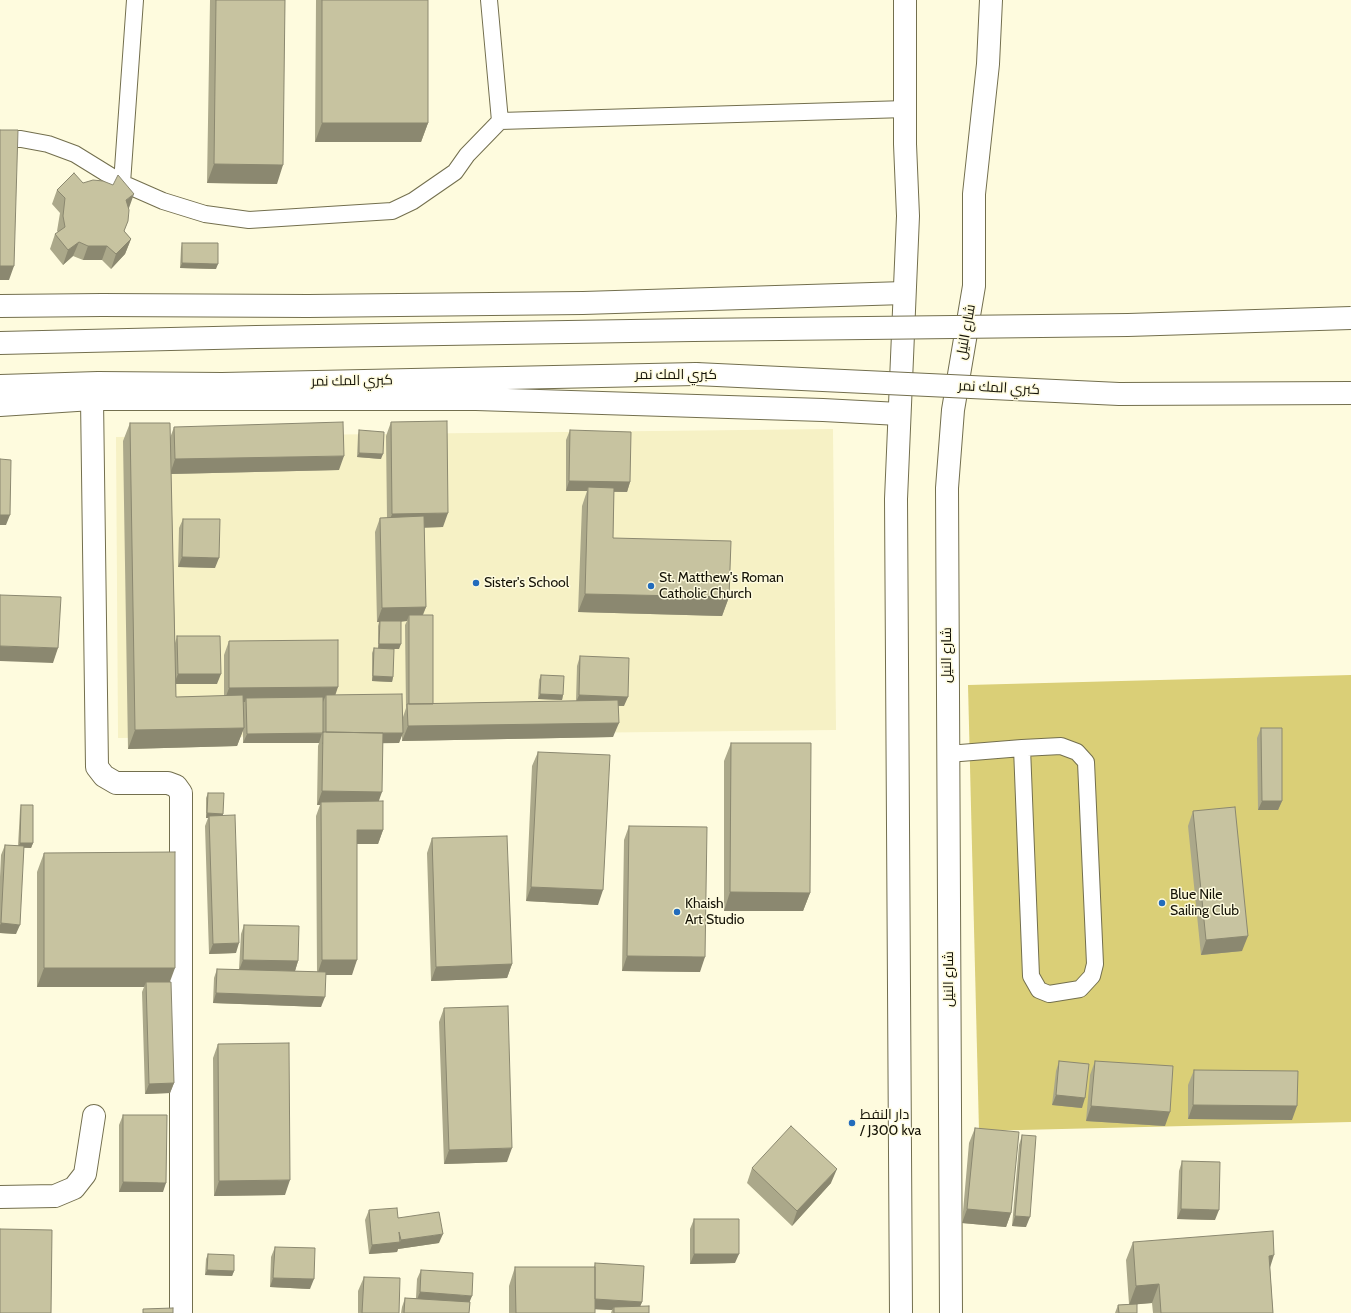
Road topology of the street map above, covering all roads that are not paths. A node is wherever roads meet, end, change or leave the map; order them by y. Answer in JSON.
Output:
{"nodes":[{"id":1,"x":135,"y":0,"type":"edge"},
{"id":2,"x":489,"y":0,"type":"edge"},
{"id":3,"x":905,"y":0,"type":"edge"},
{"id":4,"x":992,"y":0,"type":"edge"},
{"id":5,"x":906,"y":109,"type":"junction"},
{"id":6,"x":500,"y":121,"type":"junction"},
{"id":7,"x":0,"y":139,"type":"edge"},
{"id":8,"x":122,"y":183,"type":"junction"},
{"id":9,"x":904,"y":293,"type":"junction"},
{"id":10,"x":0,"y":306,"type":"edge"},
{"id":11,"x":1351,"y":318,"type":"edge"},
{"id":12,"x":0,"y":343,"type":"edge"},
{"id":13,"x":0,"y":386,"type":"edge"},
{"id":14,"x":1351,"y":393,"type":"edge"},
{"id":15,"x":92,"y":399,"type":"junction"},
{"id":16,"x":0,"y":405,"type":"edge"},
{"id":17,"x":899,"y":414,"type":"junction"},
{"id":18,"x":1022,"y":748,"type":"junction"},
{"id":19,"x":948,"y":754,"type":"junction"},
{"id":20,"x":94,"y":1116,"type":"dead end"},
{"id":21,"x":0,"y":1197,"type":"edge"},
{"id":22,"x":182,"y":1313,"type":"edge"},
{"id":23,"x":902,"y":1313,"type":"edge"},
{"id":24,"x":951,"y":1313,"type":"edge"}],
"edges":[{"from":1,"to":8,"type":"lane"},
{"from":2,"to":6,"type":"lane"},
{"from":3,"to":5,"type":"main road"},
{"from":4,"to":19,"type":"main road","name":"شارع النيل"},
{"from":5,"to":6,"type":"lane"},
{"from":5,"to":9,"type":"main road"},
{"from":6,"to":8,"type":"lane"},
{"from":7,"to":8,"type":"lane"},
{"from":9,"to":10,"type":"main road"},
{"from":9,"to":17,"type":"main road"},
{"from":11,"to":12,"type":"main road","bridge":true},
{"from":13,"to":14,"type":"main road","name":"كبري المك نمر","bridge":true},
{"from":15,"to":16,"type":"main road"},
{"from":15,"to":17,"type":"main road"},
{"from":15,"to":22,"type":"main road"},
{"from":17,"to":23,"type":"main road"},
{"from":18,"to":18,"type":"lane"},
{"from":18,"to":19,"type":"lane"},
{"from":19,"to":24,"type":"main road","name":"شارع النيل"},
{"from":20,"to":21,"type":"main road"}]}
